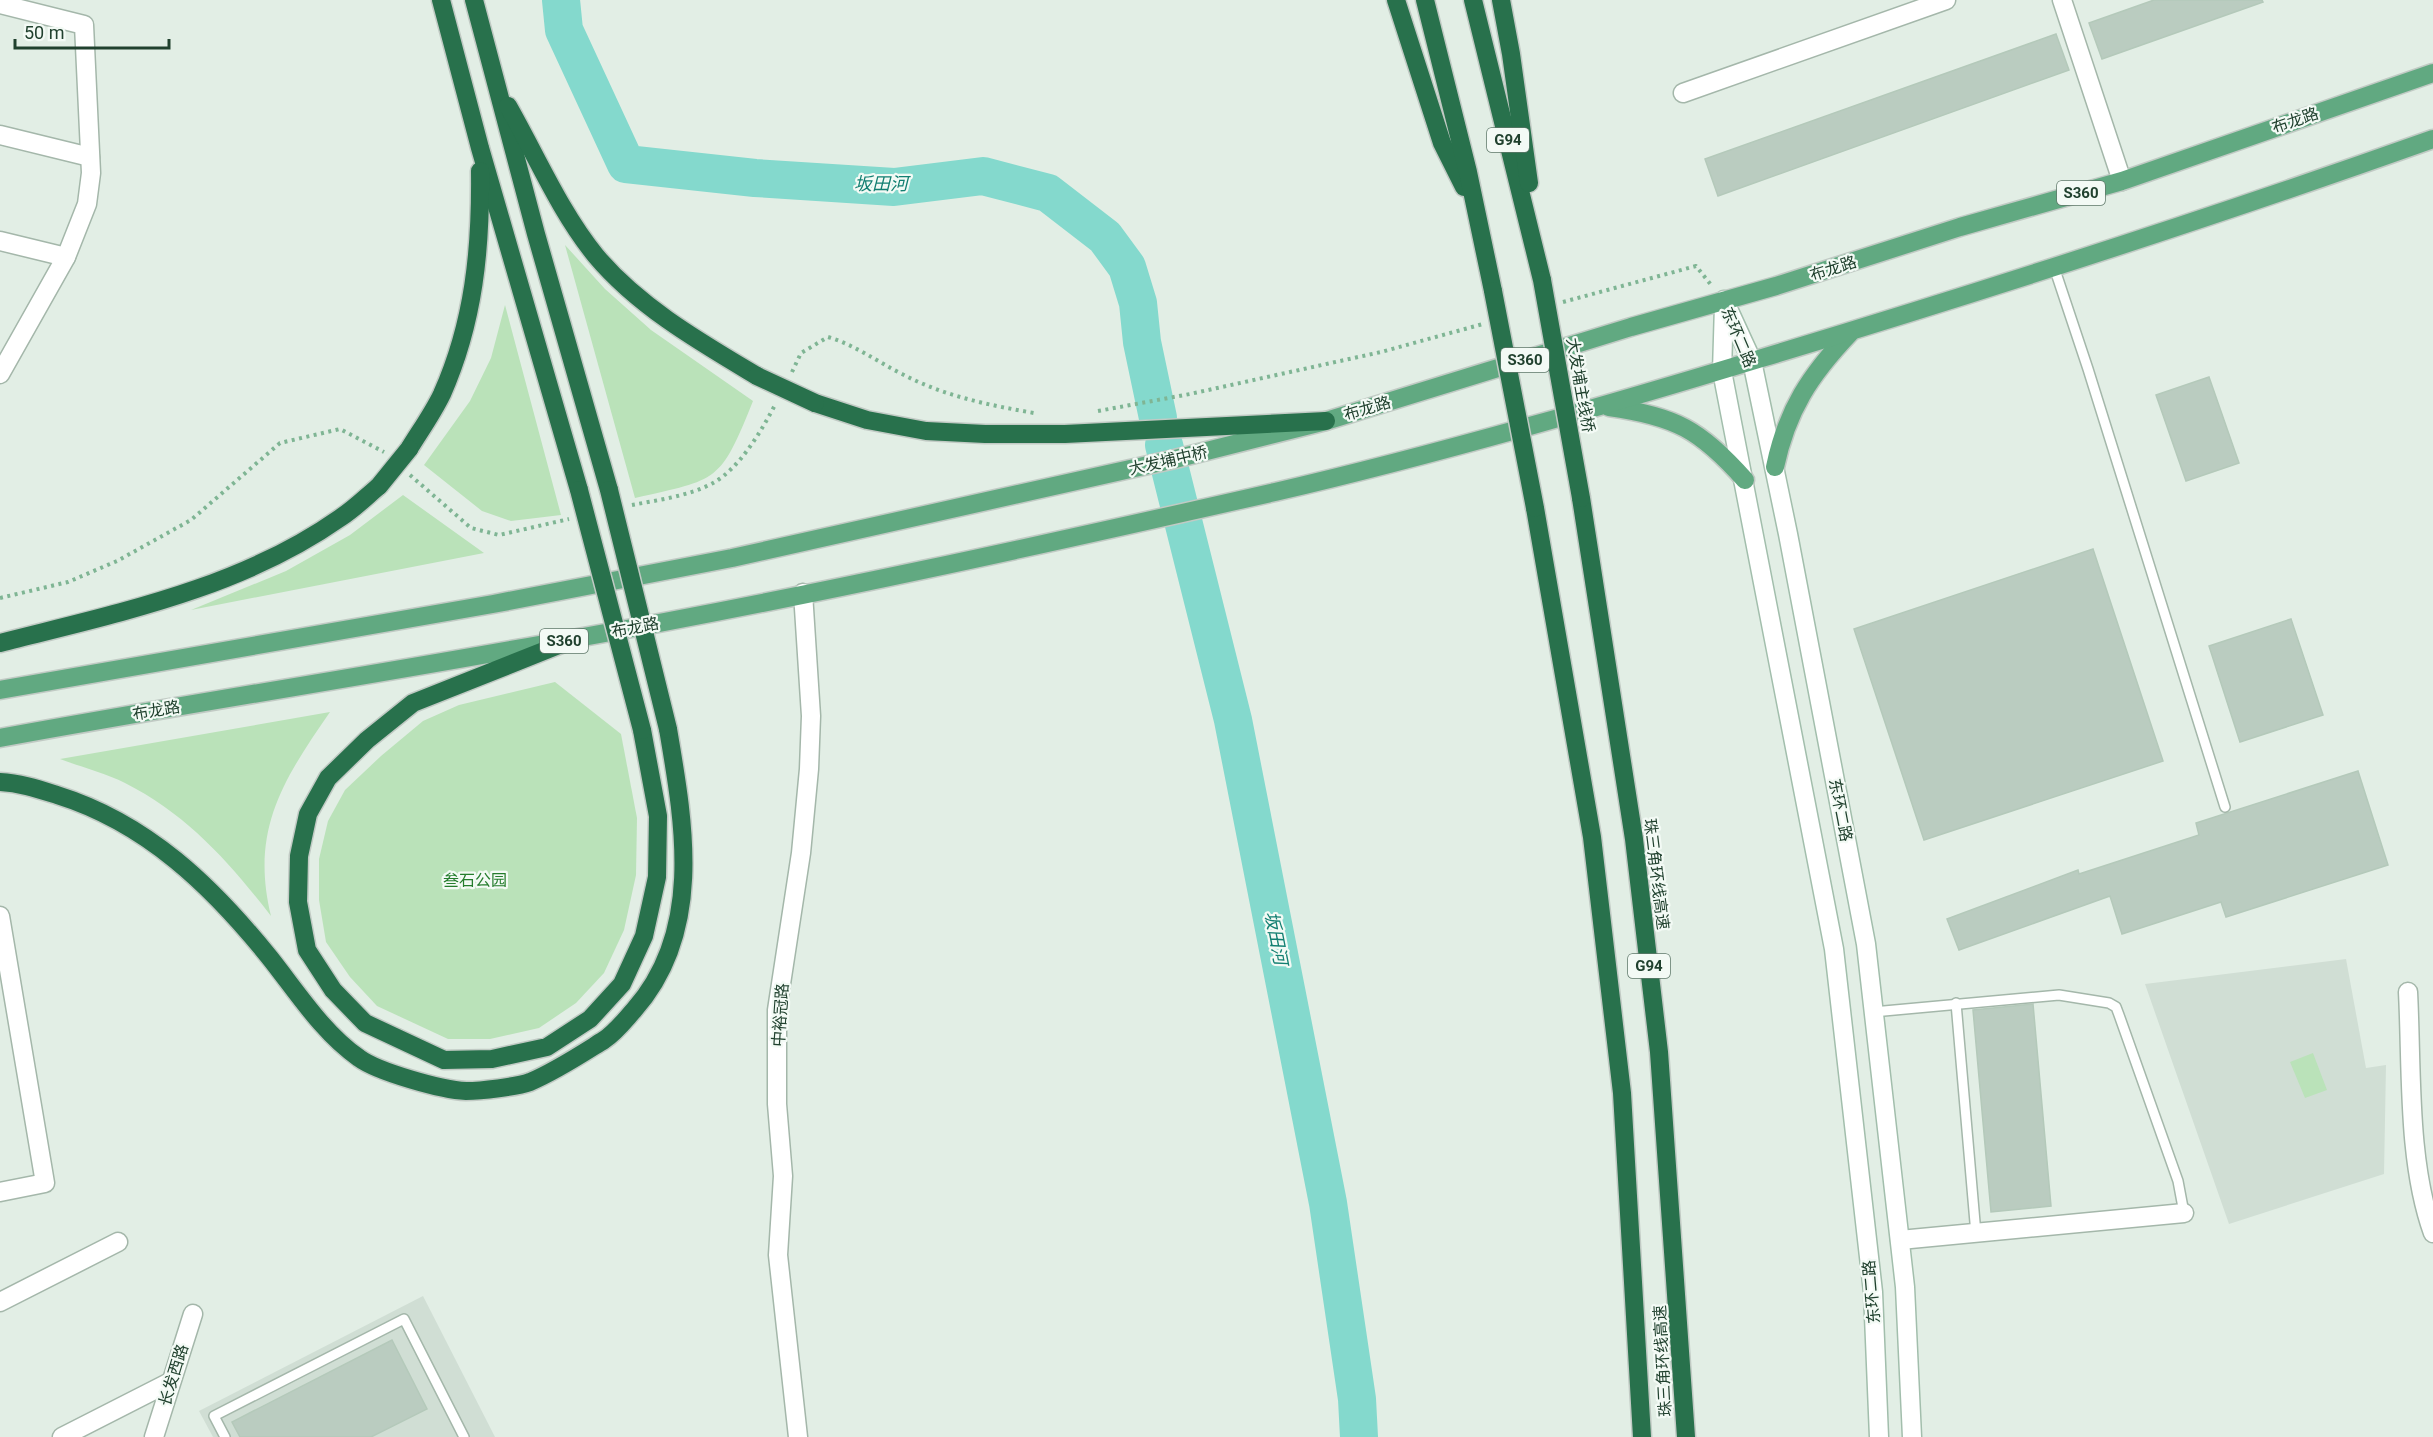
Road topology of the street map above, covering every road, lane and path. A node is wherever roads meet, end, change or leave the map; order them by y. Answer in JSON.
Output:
{"nodes":[{"id":1,"x":441,"y":0,"type":"edge"},
{"id":2,"x":474,"y":0,"type":"edge"},
{"id":3,"x":1396,"y":0,"type":"edge"},
{"id":4,"x":1425,"y":0,"type":"edge"},
{"id":5,"x":1473,"y":0,"type":"edge"},
{"id":6,"x":1501,"y":0,"type":"edge"},
{"id":7,"x":1946,"y":0,"type":"edge"},
{"id":8,"x":2062,"y":0,"type":"edge"},
{"id":9,"x":0,"y":4,"type":"edge"},
{"id":10,"x":2433,"y":73,"type":"edge"},
{"id":11,"x":495,"y":80,"type":"junction"},
{"id":12,"x":1683,"y":93,"type":"dead end"},
{"id":13,"x":0,"y":135,"type":"edge"},
{"id":14,"x":2433,"y":139,"type":"edge"},
{"id":15,"x":480,"y":148,"type":"junction"},
{"id":16,"x":90,"y":157,"type":"junction"},
{"id":17,"x":2122,"y":181,"type":"junction"},
{"id":18,"x":1477,"y":213,"type":"junction"},
{"id":19,"x":0,"y":241,"type":"edge"},
{"id":20,"x":66,"y":258,"type":"junction"},
{"id":21,"x":2054,"y":267,"type":"junction"},
{"id":22,"x":1542,"y":280,"type":"junction"},
{"id":23,"x":1724,"y":300,"type":"junction"},
{"id":24,"x":1561,"y":303,"type":"dead end"},
{"id":25,"x":1493,"y":321,"type":"dead end"},
{"id":26,"x":1852,"y":331,"type":"junction"},
{"id":27,"x":1752,"y":361,"type":"junction"},
{"id":28,"x":1722,"y":370,"type":"junction"},
{"id":29,"x":0,"y":374,"type":"edge"},
{"id":30,"x":1601,"y":406,"type":"junction"},
{"id":31,"x":1103,"y":411,"type":"dead end"},
{"id":32,"x":1326,"y":421,"type":"junction"},
{"id":33,"x":1227,"y":446,"type":"joint"},
{"id":34,"x":1775,"y":467,"type":"junction"},
{"id":35,"x":1745,"y":480,"type":"junction"},
{"id":36,"x":1581,"y":498,"type":"joint"},
{"id":37,"x":803,"y":593,"type":"junction"},
{"id":38,"x":574,"y":639,"type":"junction"},
{"id":39,"x":0,"y":642,"type":"edge"},
{"id":40,"x":0,"y":690,"type":"edge"},
{"id":41,"x":0,"y":738,"type":"edge"},
{"id":42,"x":0,"y":782,"type":"edge"},
{"id":43,"x":2225,"y":807,"type":"dead end"},
{"id":44,"x":0,"y":916,"type":"edge"},
{"id":45,"x":2408,"y":992,"type":"dead end"},
{"id":46,"x":1956,"y":1004,"type":"junction"},
{"id":47,"x":1873,"y":1012,"type":"junction"},
{"id":48,"x":0,"y":1192,"type":"edge"},
{"id":49,"x":2184,"y":1213,"type":"joint"},
{"id":50,"x":2433,"y":1233,"type":"edge"},
{"id":51,"x":1976,"y":1234,"type":"junction"},
{"id":52,"x":1900,"y":1240,"type":"junction"},
{"id":53,"x":118,"y":1242,"type":"dead end"},
{"id":54,"x":0,"y":1302,"type":"edge"},
{"id":55,"x":193,"y":1314,"type":"dead end"},
{"id":56,"x":170,"y":1382,"type":"junction"},
{"id":57,"x":62,"y":1437,"type":"edge"},
{"id":58,"x":154,"y":1437,"type":"edge"},
{"id":59,"x":225,"y":1437,"type":"edge"},
{"id":60,"x":464,"y":1437,"type":"edge"},
{"id":61,"x":798,"y":1437,"type":"edge"},
{"id":62,"x":1642,"y":1437,"type":"edge"},
{"id":63,"x":1686,"y":1437,"type":"edge"},
{"id":64,"x":1879,"y":1437,"type":"edge"},
{"id":65,"x":1912,"y":1437,"type":"edge"}],
"edges":[{"from":1,"to":15,"type":"highway"},
{"from":2,"to":11,"type":"highway"},
{"from":3,"to":18,"type":"highway"},
{"from":4,"to":18,"type":"highway","number":"G94"},
{"from":5,"to":22,"type":"highway","number":"G94"},
{"from":6,"to":22,"type":"highway"},
{"from":7,"to":12,"type":"street"},
{"from":8,"to":17,"type":"street"},
{"from":9,"to":16,"type":"street"},
{"from":10,"to":17,"type":"main road","name":"布龙路","number":"S360"},
{"from":11,"to":32,"type":"highway","bridge":true},
{"from":11,"to":42,"type":"highway","bridge":true},
{"from":13,"to":16,"type":"street"},
{"from":14,"to":21,"type":"main road","number":"S360"},
{"from":15,"to":38,"type":"highway","bridge":true},
{"from":15,"to":39,"type":"highway","bridge":true},
{"from":16,"to":20,"type":"street"},
{"from":17,"to":23,"type":"main road","name":"布龙路","number":"S360"},
{"from":18,"to":62,"type":"highway","name":"珠三角环线高速","number":"G94","bridge":true},
{"from":19,"to":20,"type":"street"},
{"from":20,"to":29,"type":"street"},
{"from":21,"to":26,"type":"main road","number":"S360"},
{"from":21,"to":43,"type":"lane"},
{"from":22,"to":36,"type":"highway","name":"大发埔主线桥","number":"G94","bridge":true},
{"from":23,"to":24,"type":"path"},
{"from":23,"to":27,"type":"street","name":"东环二路"},
{"from":23,"to":28,"type":"street","name":"东环二路"},
{"from":23,"to":32,"type":"main road","name":"布龙路","number":"S360"},
{"from":25,"to":31,"type":"path"},
{"from":26,"to":27,"type":"main road","number":"S360"},
{"from":26,"to":34,"type":"main road"},
{"from":27,"to":28,"type":"main road","number":"S360"},
{"from":27,"to":34,"type":"street","name":"东环二路"},
{"from":28,"to":30,"type":"main road","number":"S360"},
{"from":28,"to":35,"type":"street","name":"东环二路"},
{"from":30,"to":35,"type":"main road"},
{"from":30,"to":37,"type":"main road","name":"布龙路","number":"S360"},
{"from":32,"to":33,"type":"main road","name":"布龙路","number":"S360"},
{"from":33,"to":40,"type":"main road","name":"大发埔中桥","number":"S360"},
{"from":34,"to":47,"type":"street","name":"东环二路"},
{"from":35,"to":64,"type":"street","name":"东环二路"},
{"from":36,"to":63,"type":"highway","name":"珠三角环线高速","number":"G94"},
{"from":37,"to":38,"type":"main road","name":"布龙路","number":"S360"},
{"from":37,"to":61,"type":"street","name":"中裕冠路"},
{"from":38,"to":41,"type":"main road","name":"布龙路","number":"S360"},
{"from":44,"to":48,"type":"street"},
{"from":45,"to":50,"type":"street"},
{"from":46,"to":47,"type":"lane"},
{"from":46,"to":49,"type":"lane"},
{"from":46,"to":51,"type":"lane"},
{"from":47,"to":52,"type":"street","name":"东环二路"},
{"from":49,"to":51,"type":"street"},
{"from":51,"to":52,"type":"street"},
{"from":52,"to":65,"type":"street","name":"东环二路"},
{"from":53,"to":54,"type":"street"},
{"from":55,"to":56,"type":"street","name":"长发西路"},
{"from":56,"to":57,"type":"street"},
{"from":56,"to":58,"type":"street","name":"长发西路"},
{"from":59,"to":60,"type":"lane"}]}
